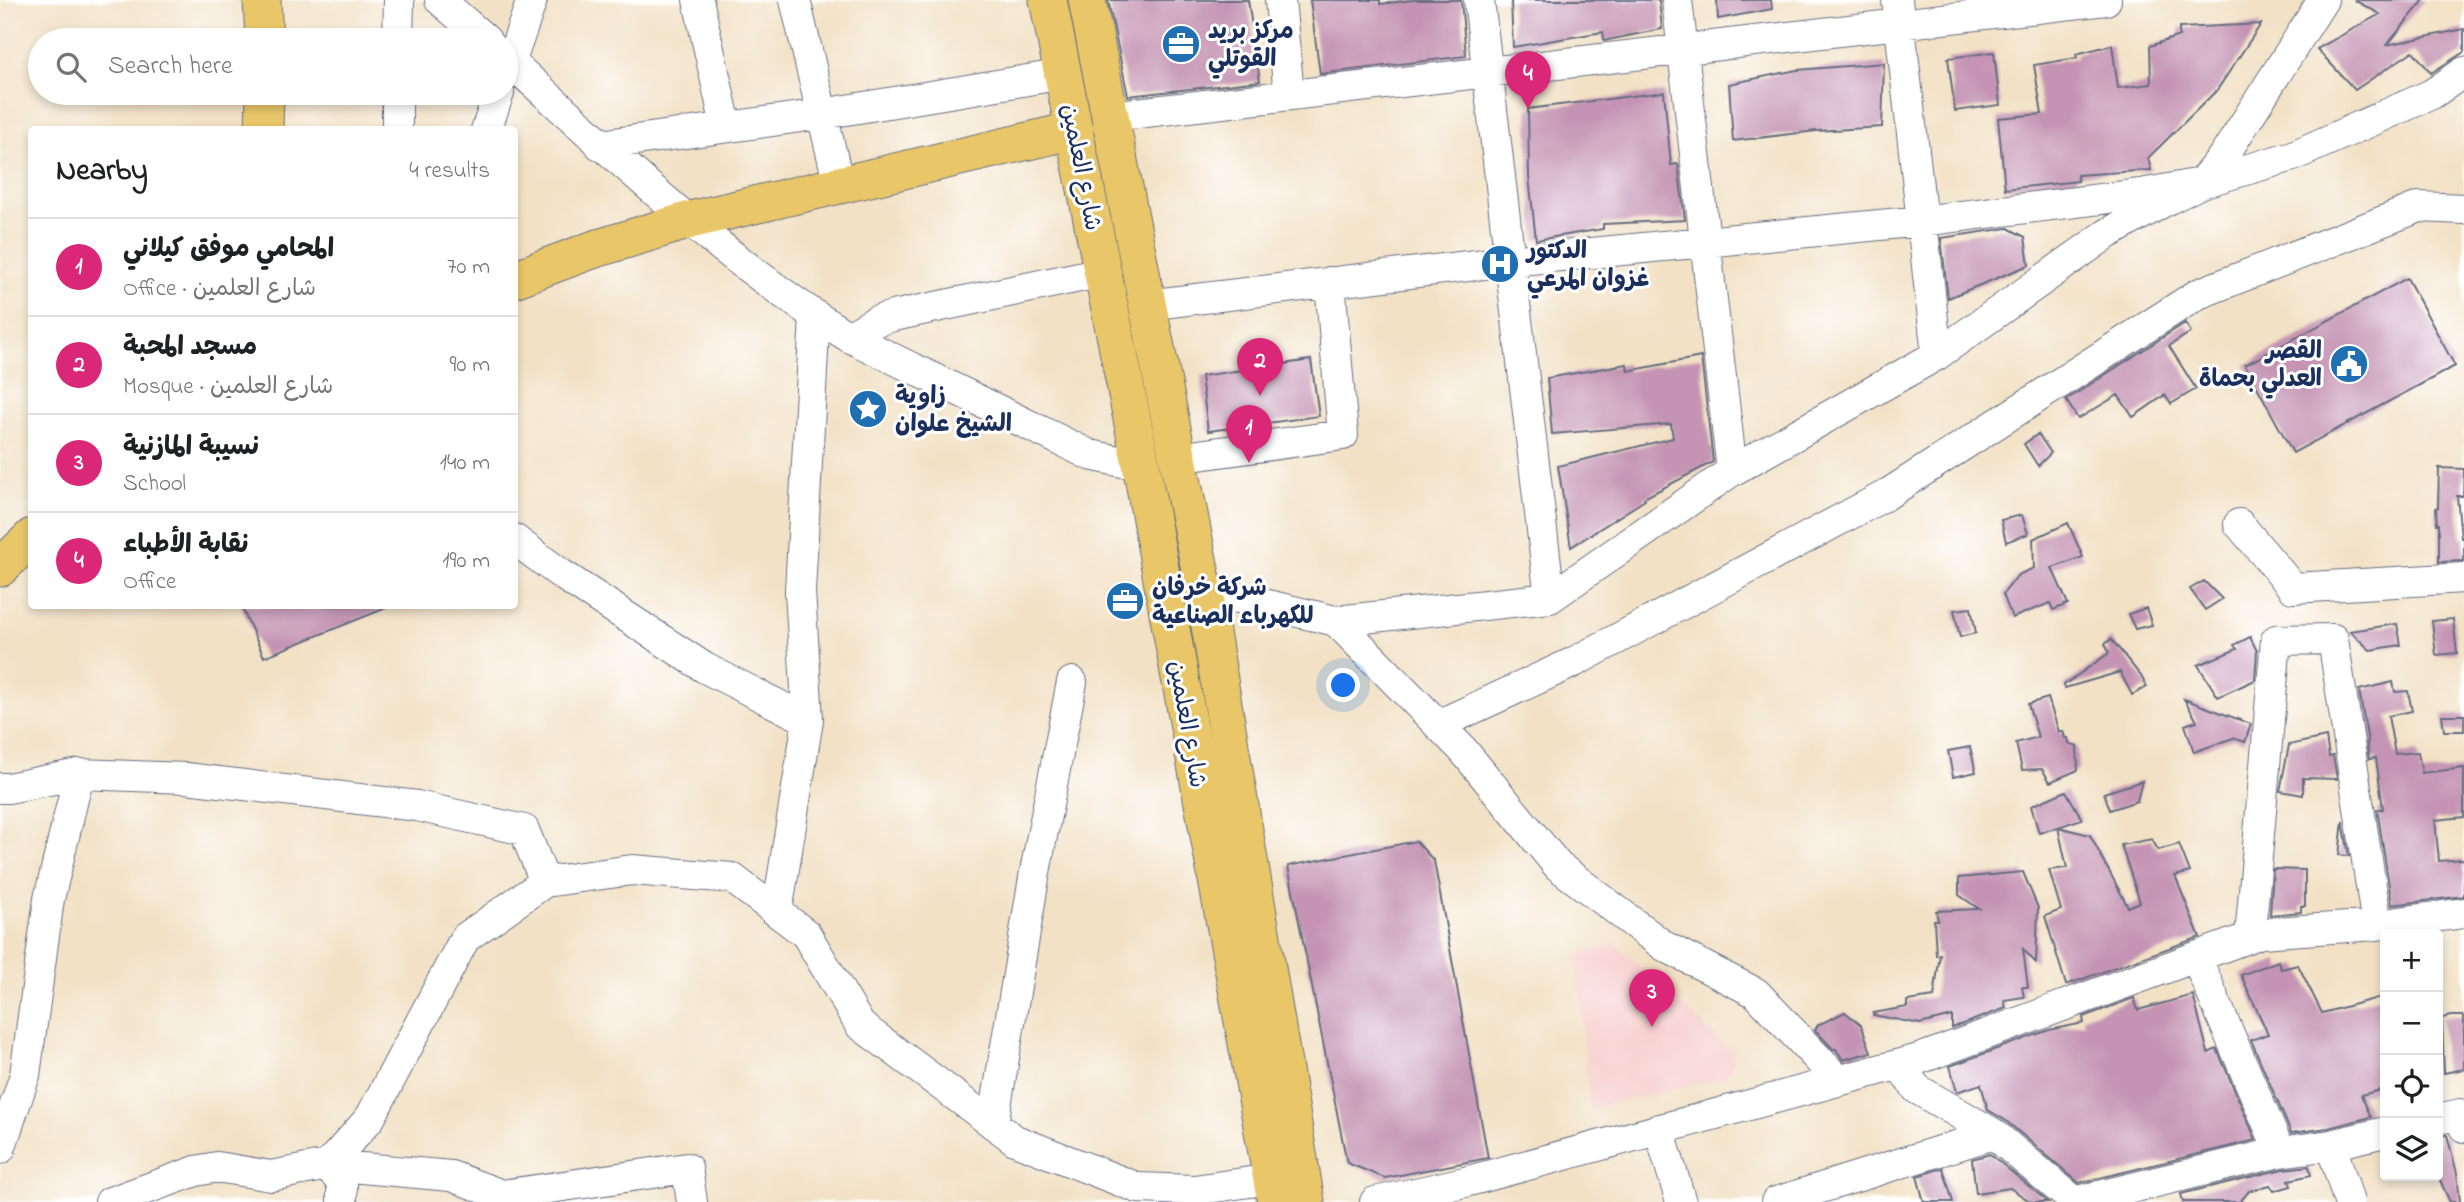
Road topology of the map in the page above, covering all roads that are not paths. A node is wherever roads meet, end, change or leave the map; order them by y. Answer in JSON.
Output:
{"nodes":[{"id":1,"x":262,"y":0,"type":"edge"},
{"id":2,"x":399,"y":0,"type":"edge"},
{"id":3,"x":440,"y":0,"type":"edge"},
{"id":4,"x":531,"y":0,"type":"edge"},
{"id":5,"x":698,"y":0,"type":"edge"},
{"id":6,"x":795,"y":0,"type":"edge"},
{"id":7,"x":1048,"y":0,"type":"edge"},
{"id":8,"x":1087,"y":0,"type":"edge"},
{"id":9,"x":1280,"y":0,"type":"edge"},
{"id":10,"x":1479,"y":0,"type":"edge"},
{"id":11,"x":1677,"y":0,"type":"edge"},
{"id":12,"x":2099,"y":0,"type":"edge"},
{"id":13,"x":2106,"y":0,"type":"edge"},
{"id":14,"x":2323,"y":0,"type":"edge"},
{"id":15,"x":1899,"y":12,"type":"edge"},
{"id":16,"x":263,"y":28,"type":"edge"},
{"id":17,"x":398,"y":28,"type":"edge"},
{"id":18,"x":472,"y":28,"type":"edge"},
{"id":19,"x":518,"y":35,"type":"edge"},
{"id":20,"x":1683,"y":50,"type":"junction"},
{"id":21,"x":1487,"y":72,"type":"junction"},
{"id":22,"x":2464,"y":72,"type":"edge"},
{"id":23,"x":518,"y":74,"type":"edge"},
{"id":24,"x":1064,"y":74,"type":"junction"},
{"id":25,"x":1289,"y":95,"type":"junction"},
{"id":26,"x":265,"y":105,"type":"edge"},
{"id":27,"x":397,"y":105,"type":"edge"},
{"id":28,"x":495,"y":105,"type":"edge"},
{"id":29,"x":822,"y":114,"type":"junction"},
{"id":30,"x":1111,"y":116,"type":"junction"},
{"id":31,"x":264,"y":126,"type":"edge"},
{"id":32,"x":397,"y":126,"type":"edge"},
{"id":33,"x":487,"y":126,"type":"edge"},
{"id":34,"x":726,"y":126,"type":"junction"},
{"id":35,"x":1075,"y":130,"type":"junction"},
{"id":36,"x":600,"y":145,"type":"junction"},
{"id":37,"x":2201,"y":183,"type":"junction"},
{"id":38,"x":839,"y":185,"type":"junction"},
{"id":39,"x":2464,"y":209,"type":"edge"},
{"id":40,"x":690,"y":220,"type":"junction"},
{"id":41,"x":1921,"y":221,"type":"junction"},
{"id":42,"x":1707,"y":241,"type":"junction"},
{"id":43,"x":1509,"y":261,"type":"junction"},
{"id":44,"x":1103,"y":272,"type":"junction"},
{"id":45,"x":518,"y":278,"type":"edge"},
{"id":46,"x":1330,"y":282,"type":"junction"},
{"id":47,"x":1146,"y":304,"type":"junction"},
{"id":48,"x":816,"y":316,"type":"junction"},
{"id":49,"x":849,"y":337,"type":"junction"},
{"id":50,"x":1937,"y":355,"type":"junction"},
{"id":51,"x":1177,"y":458,"type":"junction"},
{"id":52,"x":1140,"y":459,"type":"junction"},
{"id":53,"x":1732,"y":471,"type":"junction"},
{"id":54,"x":2239,"y":524,"type":"dead end"},
{"id":55,"x":28,"y":541,"type":"edge"},
{"id":56,"x":518,"y":543,"type":"edge"},
{"id":57,"x":0,"y":568,"type":"edge"},
{"id":58,"x":2464,"y":578,"type":"edge"},
{"id":59,"x":1203,"y":590,"type":"junction"},
{"id":60,"x":1550,"y":598,"type":"junction"},
{"id":61,"x":1336,"y":621,"type":"junction"},
{"id":62,"x":1072,"y":682,"type":"dead end"},
{"id":63,"x":808,"y":720,"type":"junction"},
{"id":64,"x":1438,"y":725,"type":"junction"},
{"id":65,"x":79,"y":774,"type":"junction"},
{"id":66,"x":0,"y":788,"type":"edge"},
{"id":67,"x":545,"y":882,"type":"junction"},
{"id":68,"x":777,"y":912,"type":"junction"},
{"id":69,"x":2464,"y":913,"type":"edge"},
{"id":70,"x":2377,"y":925,"type":"junction"},
{"id":71,"x":2250,"y":937,"type":"junction"},
{"id":72,"x":2196,"y":957,"type":"junction"},
{"id":73,"x":1899,"y":1065,"type":"junction"},
{"id":74,"x":1839,"y":1081,"type":"junction"},
{"id":75,"x":2442,"y":1118,"type":"edge"},
{"id":76,"x":993,"y":1124,"type":"junction"},
{"id":77,"x":2464,"y":1127,"type":"edge"},
{"id":78,"x":1659,"y":1129,"type":"junction"},
{"id":79,"x":2380,"y":1133,"type":"edge"},
{"id":80,"x":1994,"y":1134,"type":"junction"},
{"id":81,"x":2331,"y":1145,"type":"junction"},
{"id":82,"x":0,"y":1149,"type":"edge"},
{"id":83,"x":2280,"y":1152,"type":"junction"},
{"id":84,"x":328,"y":1164,"type":"junction"},
{"id":85,"x":1273,"y":1190,"type":"edge"},
{"id":86,"x":1466,"y":1192,"type":"edge"},
{"id":87,"x":504,"y":1199,"type":"edge"},
{"id":88,"x":110,"y":1202,"type":"edge"},
{"id":89,"x":342,"y":1202,"type":"edge"},
{"id":90,"x":692,"y":1202,"type":"edge"},
{"id":91,"x":1306,"y":1202,"type":"edge"},
{"id":92,"x":1375,"y":1202,"type":"edge"},
{"id":93,"x":1681,"y":1202,"type":"edge"},
{"id":94,"x":1776,"y":1202,"type":"edge"},
{"id":95,"x":2075,"y":1202,"type":"edge"},
{"id":96,"x":2350,"y":1202,"type":"edge"}],
"edges":[{"from":1,"to":16,"type":"main road"},
{"from":2,"to":17,"type":"street"},
{"from":3,"to":18,"type":"street"},
{"from":4,"to":19,"type":"street"},
{"from":5,"to":34,"type":"street"},
{"from":6,"to":29,"type":"street"},
{"from":7,"to":24,"type":"main road","name":"شارع العلمين"},
{"from":8,"to":30,"type":"main road","name":"شارع العلمين"},
{"from":9,"to":25,"type":"street"},
{"from":10,"to":21,"type":"street"},
{"from":11,"to":20,"type":"street"},
{"from":12,"to":13,"type":"street"},
{"from":12,"to":15,"type":"street"},
{"from":14,"to":37,"type":"street"},
{"from":15,"to":20,"type":"street"},
{"from":15,"to":41,"type":"street"},
{"from":20,"to":21,"type":"street"},
{"from":20,"to":42,"type":"street"},
{"from":21,"to":25,"type":"street"},
{"from":21,"to":43,"type":"street"},
{"from":22,"to":37,"type":"street"},
{"from":23,"to":36,"type":"street"},
{"from":24,"to":29,"type":"street"},
{"from":24,"to":35,"type":"main road","name":"شارع العلمين"},
{"from":25,"to":30,"type":"street"},
{"from":26,"to":31,"type":"main road"},
{"from":27,"to":32,"type":"street"},
{"from":28,"to":33,"type":"street"},
{"from":29,"to":34,"type":"street"},
{"from":29,"to":38,"type":"street"},
{"from":30,"to":47,"type":"main road","name":"شارع العلمين"},
{"from":34,"to":36,"type":"street"},
{"from":35,"to":38,"type":"main road"},
{"from":35,"to":44,"type":"main road","name":"شارع العلمين"},
{"from":36,"to":40,"type":"street"},
{"from":37,"to":41,"type":"street"},
{"from":37,"to":50,"type":"street"},
{"from":38,"to":40,"type":"main road"},
{"from":39,"to":64,"type":"street"},
{"from":40,"to":45,"type":"main road"},
{"from":40,"to":48,"type":"street"},
{"from":41,"to":42,"type":"street"},
{"from":41,"to":50,"type":"street"},
{"from":42,"to":43,"type":"street"},
{"from":42,"to":53,"type":"street"},
{"from":43,"to":46,"type":"street"},
{"from":43,"to":60,"type":"street"},
{"from":44,"to":49,"type":"street"},
{"from":44,"to":52,"type":"main road","name":"شارع العلمين"},
{"from":46,"to":47,"type":"street"},
{"from":46,"to":51,"type":"street"},
{"from":47,"to":51,"type":"main road","name":"شارع العلمين"},
{"from":48,"to":49,"type":"street"},
{"from":48,"to":63,"type":"street"},
{"from":49,"to":52,"type":"street"},
{"from":50,"to":53,"type":"street"},
{"from":51,"to":59,"type":"main road","name":"شارع العلمين"},
{"from":52,"to":85,"type":"main road","name":"شارع العلمين"},
{"from":53,"to":60,"type":"street"},
{"from":54,"to":58,"type":"street"},
{"from":55,"to":57,"type":"main road"},
{"from":56,"to":63,"type":"street"},
{"from":59,"to":61,"type":"street"},
{"from":59,"to":91,"type":"main road","name":"شارع العلمين"},
{"from":60,"to":61,"type":"street"},
{"from":61,"to":64,"type":"street"},
{"from":62,"to":76,"type":"street"},
{"from":63,"to":68,"type":"street"},
{"from":64,"to":74,"type":"street"},
{"from":65,"to":66,"type":"street"},
{"from":65,"to":67,"type":"street"},
{"from":65,"to":82,"type":"street"},
{"from":67,"to":68,"type":"street"},
{"from":67,"to":84,"type":"street"},
{"from":68,"to":76,"type":"street"},
{"from":69,"to":70,"type":"street"},
{"from":70,"to":71,"type":"street"},
{"from":70,"to":71,"type":"street"},
{"from":71,"to":72,"type":"street"},
{"from":72,"to":73,"type":"street"},
{"from":72,"to":83,"type":"street"},
{"from":73,"to":74,"type":"street"},
{"from":73,"to":80,"type":"street"},
{"from":74,"to":78,"type":"street"},
{"from":75,"to":77,"type":"street"},
{"from":76,"to":85,"type":"street"},
{"from":78,"to":86,"type":"street"},
{"from":78,"to":93,"type":"street"},
{"from":79,"to":81,"type":"street"},
{"from":80,"to":94,"type":"street"},
{"from":80,"to":95,"type":"street"},
{"from":81,"to":83,"type":"street"},
{"from":81,"to":96,"type":"street"},
{"from":83,"to":95,"type":"street"},
{"from":84,"to":87,"type":"street"},
{"from":84,"to":88,"type":"street"},
{"from":84,"to":89,"type":"street"},
{"from":86,"to":92,"type":"street"},
{"from":87,"to":90,"type":"street"}]}
